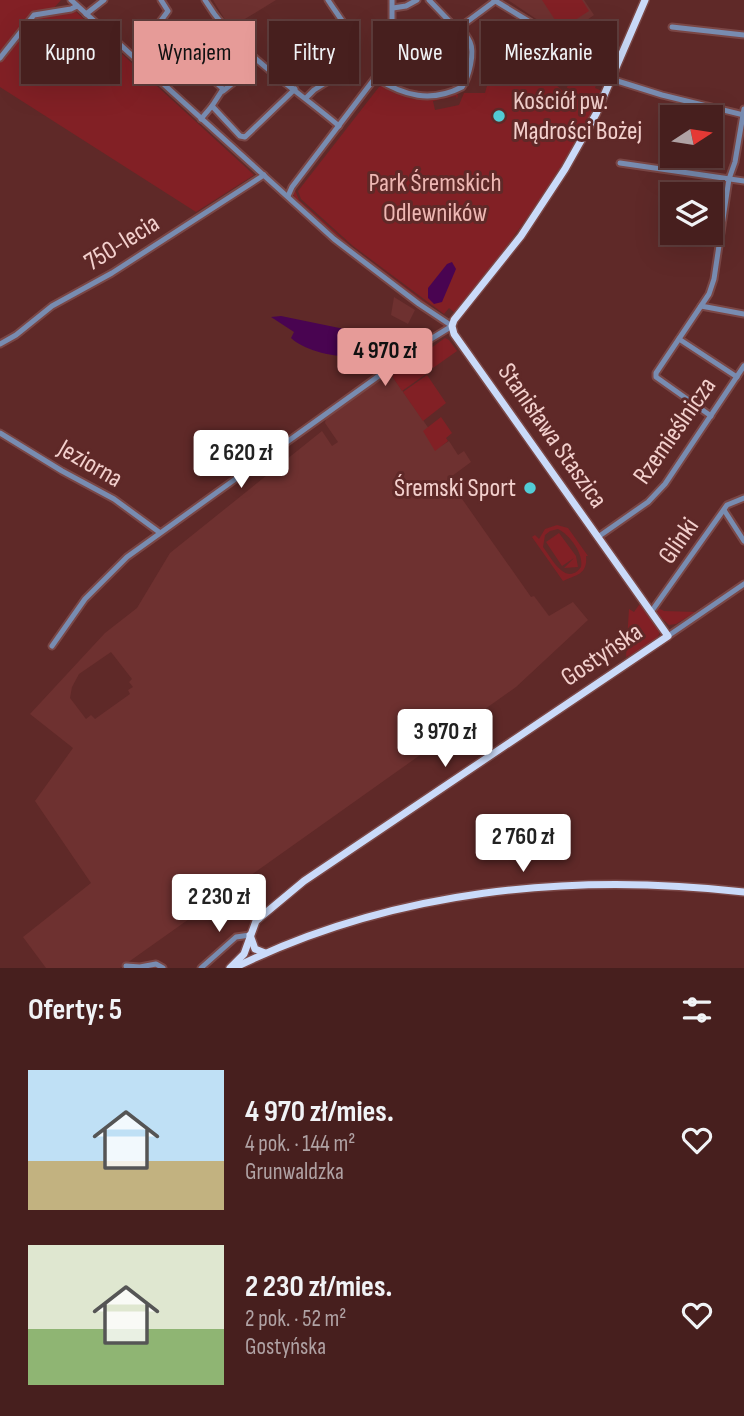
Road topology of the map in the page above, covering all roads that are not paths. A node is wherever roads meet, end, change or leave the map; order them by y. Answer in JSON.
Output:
{"nodes":[{"id":1,"x":71,"y":0,"type":"edge"},
{"id":2,"x":104,"y":0,"type":"edge"},
{"id":3,"x":161,"y":0,"type":"edge"},
{"id":4,"x":205,"y":0,"type":"edge"},
{"id":5,"x":328,"y":0,"type":"edge"},
{"id":6,"x":392,"y":0,"type":"edge"},
{"id":7,"x":417,"y":0,"type":"edge"},
{"id":8,"x":429,"y":0,"type":"edge"},
{"id":9,"x":495,"y":0,"type":"edge"},
{"id":10,"x":645,"y":0,"type":"edge"},
{"id":11,"x":77,"y":6,"type":"junction"},
{"id":12,"x":393,"y":8,"type":"junction"},
{"id":13,"x":86,"y":14,"type":"junction"},
{"id":14,"x":160,"y":21,"type":"edge"},
{"id":15,"x":341,"y":21,"type":"edge"},
{"id":16,"x":392,"y":21,"type":"edge"},
{"id":17,"x":449,"y":21,"type":"edge"},
{"id":18,"x":529,"y":21,"type":"edge"},
{"id":19,"x":467,"y":22,"type":"edge"},
{"id":20,"x":671,"y":27,"type":"dead end"},
{"id":21,"x":744,"y":35,"type":"edge"},
{"id":22,"x":467,"y":38,"type":"edge"},
{"id":23,"x":0,"y":58,"type":"edge"},
{"id":24,"x":617,"y":65,"type":"edge"},
{"id":25,"x":467,"y":77,"type":"edge"},
{"id":26,"x":617,"y":81,"type":"edge"},
{"id":27,"x":373,"y":82,"type":"edge"},
{"id":28,"x":216,"y":84,"type":"edge"},
{"id":29,"x":232,"y":84,"type":"edge"},
{"id":30,"x":295,"y":84,"type":"edge"},
{"id":31,"x":323,"y":84,"type":"edge"},
{"id":32,"x":388,"y":84,"type":"edge"},
{"id":33,"x":464,"y":84,"type":"edge"},
{"id":34,"x":609,"y":84,"type":"edge"},
{"id":35,"x":293,"y":88,"type":"junction"},
{"id":36,"x":223,"y":91,"type":"junction"},
{"id":37,"x":306,"y":98,"type":"junction"},
{"id":38,"x":212,"y":106,"type":"junction"},
{"id":39,"x":744,"y":113,"type":"edge"},
{"id":40,"x":201,"y":119,"type":"junction"},
{"id":41,"x":339,"y":126,"type":"junction"},
{"id":42,"x":742,"y":131,"type":"edge"},
{"id":43,"x":620,"y":163,"type":"dead end"},
{"id":44,"x":264,"y":175,"type":"junction"},
{"id":45,"x":729,"y":179,"type":"junction"},
{"id":46,"x":744,"y":181,"type":"edge"},
{"id":47,"x":288,"y":196,"type":"junction"},
{"id":48,"x":701,"y":306,"type":"junction"},
{"id":49,"x":744,"y":314,"type":"edge"},
{"id":50,"x":452,"y":326,"type":"junction"},
{"id":51,"x":679,"y":340,"type":"junction"},
{"id":52,"x":0,"y":344,"type":"edge"},
{"id":53,"x":744,"y":366,"type":"edge"},
{"id":54,"x":737,"y":377,"type":"junction"},
{"id":55,"x":711,"y":416,"type":"junction"},
{"id":56,"x":0,"y":433,"type":"edge"},
{"id":57,"x":744,"y":498,"type":"edge"},
{"id":58,"x":724,"y":510,"type":"junction"},
{"id":59,"x":159,"y":532,"type":"junction"},
{"id":60,"x":598,"y":537,"type":"junction"},
{"id":61,"x":744,"y":541,"type":"edge"},
{"id":62,"x":744,"y":584,"type":"edge"},
{"id":63,"x":651,"y":612,"type":"junction"},
{"id":64,"x":668,"y":636,"type":"junction"},
{"id":65,"x":52,"y":646,"type":"dead end"},
{"id":66,"x":744,"y":892,"type":"edge"},
{"id":67,"x":249,"y":939,"type":"junction"},
{"id":68,"x":255,"y":949,"type":"junction"},
{"id":69,"x":266,"y":953,"type":"junction"},
{"id":70,"x":255,"y":958,"type":"junction"},
{"id":71,"x":126,"y":965,"type":"dead end"},
{"id":72,"x":163,"y":968,"type":"edge"},
{"id":73,"x":201,"y":968,"type":"edge"},
{"id":74,"x":232,"y":968,"type":"edge"}],
"edges":[{"from":1,"to":11,"type":"street","name":"Stanisława Staszica"},
{"from":2,"to":13,"type":"street"},
{"from":3,"to":14,"type":"street"},
{"from":4,"to":35,"type":"street"},
{"from":5,"to":15,"type":"street"},
{"from":6,"to":12,"type":"street"},
{"from":7,"to":12,"type":"street"},
{"from":8,"to":17,"type":"street"},
{"from":9,"to":18,"type":"street"},
{"from":9,"to":19,"type":"street"},
{"from":10,"to":24,"type":"main road"},
{"from":11,"to":13,"type":"street","name":"Stanisława Staszica"},
{"from":11,"to":23,"type":"street"},
{"from":12,"to":16,"type":"street"},
{"from":13,"to":40,"type":"street","name":"Stanisława Staszica"},
{"from":20,"to":21,"type":"street"},
{"from":22,"to":25,"type":"street"},
{"from":26,"to":39,"type":"street"},
{"from":27,"to":41,"type":"street"},
{"from":28,"to":36,"type":"street"},
{"from":29,"to":36,"type":"street"},
{"from":30,"to":35,"type":"street"},
{"from":31,"to":37,"type":"street"},
{"from":32,"to":33,"type":"street"},
{"from":34,"to":50,"type":"main road"},
{"from":35,"to":37,"type":"street"},
{"from":35,"to":38,"type":"street"},
{"from":36,"to":38,"type":"street"},
{"from":37,"to":41,"type":"street"},
{"from":38,"to":40,"type":"street"},
{"from":39,"to":42,"type":"street"},
{"from":40,"to":44,"type":"street","name":"Stanisława Staszica"},
{"from":41,"to":47,"type":"street"},
{"from":42,"to":45,"type":"street"},
{"from":43,"to":45,"type":"street"},
{"from":44,"to":47,"type":"street","name":"Stanisława Staszica"},
{"from":44,"to":52,"type":"street","name":"750-lecia"},
{"from":45,"to":46,"type":"street"},
{"from":45,"to":48,"type":"street"},
{"from":47,"to":50,"type":"street","name":"Stanisława Staszica"},
{"from":48,"to":49,"type":"street"},
{"from":48,"to":51,"type":"street"},
{"from":50,"to":59,"type":"street"},
{"from":50,"to":60,"type":"main road","name":"Stanisława Staszica"},
{"from":51,"to":54,"type":"street"},
{"from":51,"to":55,"type":"street"},
{"from":53,"to":54,"type":"street","name":"Rzemieślnicza"},
{"from":54,"to":55,"type":"street","name":"Rzemieślnicza"},
{"from":55,"to":60,"type":"street","name":"Rzemieślnicza"},
{"from":56,"to":59,"type":"street","name":"Jeziorna"},
{"from":57,"to":58,"type":"street","name":"Glinki"},
{"from":58,"to":61,"type":"street"},
{"from":58,"to":63,"type":"street","name":"Glinki"},
{"from":59,"to":65,"type":"street"},
{"from":60,"to":63,"type":"main road","name":"Stanisława Staszica"},
{"from":62,"to":64,"type":"street","name":"Gostyńska"},
{"from":63,"to":64,"type":"main road","name":"Stanisława Staszica"},
{"from":64,"to":67,"type":"main road","name":"Gostyńska"},
{"from":66,"to":69,"type":"main road","name":"Gostyńska"},
{"from":67,"to":68,"type":"main road"},
{"from":67,"to":70,"type":"main road"},
{"from":67,"to":73,"type":"street"},
{"from":67,"to":74,"type":"main road","name":"Gostyńska"},
{"from":68,"to":69,"type":"main road"},
{"from":68,"to":70,"type":"main road"},
{"from":69,"to":70,"type":"main road","name":"Gostyńska"},
{"from":70,"to":74,"type":"main road","name":"Gostyńska"},
{"from":71,"to":72,"type":"street"}]}
